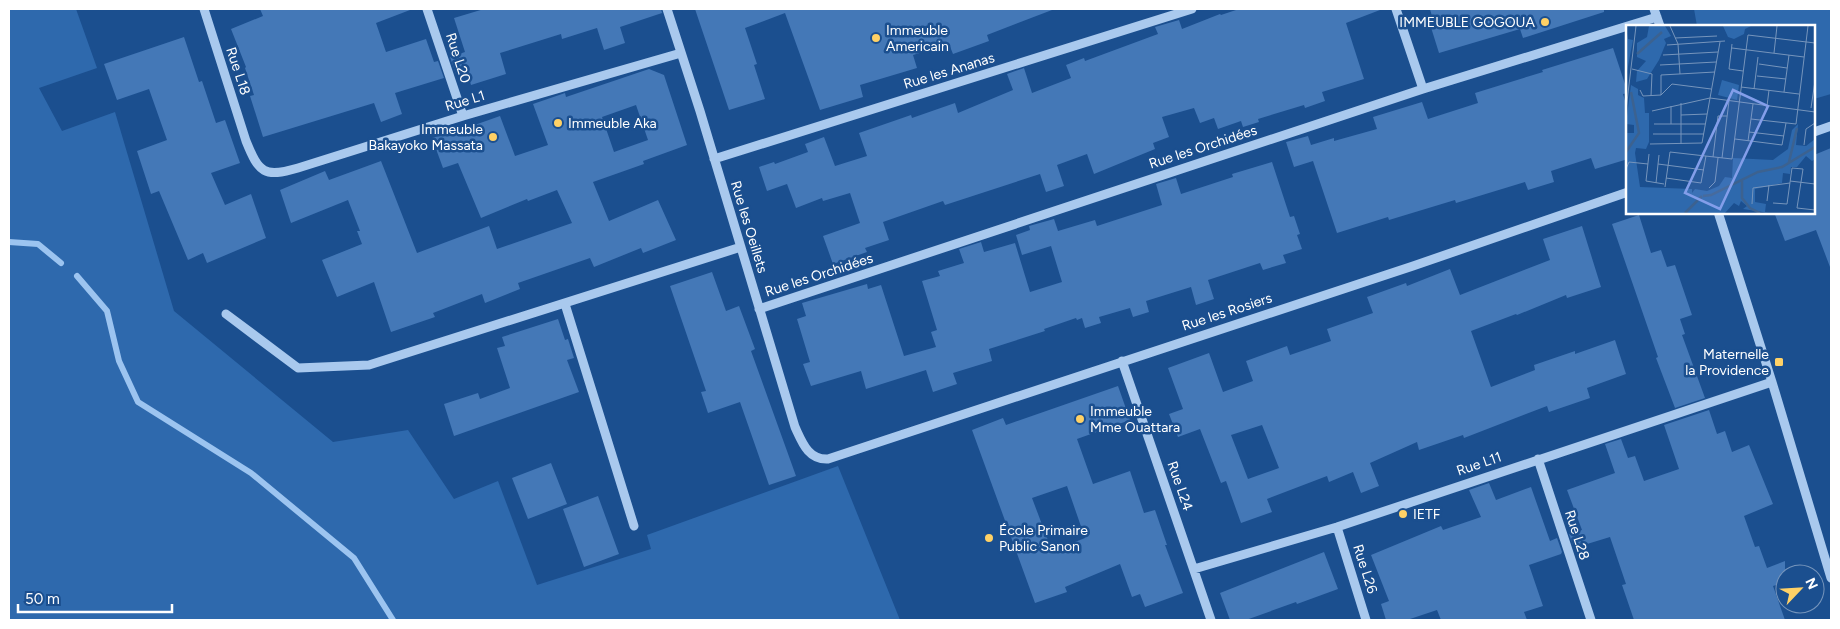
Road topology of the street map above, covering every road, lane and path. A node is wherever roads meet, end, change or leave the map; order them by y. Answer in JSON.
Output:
{"nodes":[{"id":1,"x":204,"y":9,"type":"edge"},
{"id":2,"x":427,"y":9,"type":"edge"},
{"id":3,"x":667,"y":9,"type":"edge"},
{"id":4,"x":1192,"y":9,"type":"edge"},
{"id":5,"x":1396,"y":9,"type":"edge"},
{"id":6,"x":1656,"y":13,"type":"edge"},
{"id":7,"x":1660,"y":25,"type":"edge"},
{"id":8,"x":681,"y":53,"type":"junction"},
{"id":9,"x":1423,"y":89,"type":"junction"},
{"id":10,"x":463,"y":116,"type":"junction"},
{"id":11,"x":1831,"y":126,"type":"edge"},
{"id":12,"x":1815,"y":132,"type":"edge"},
{"id":13,"x":246,"y":141,"type":"joint"},
{"id":14,"x":714,"y":159,"type":"junction"},
{"id":15,"x":1626,"y":193,"type":"edge"},
{"id":16,"x":1719,"y":214,"type":"edge"},
{"id":17,"x":741,"y":247,"type":"junction"},
{"id":18,"x":565,"y":304,"type":"junction"},
{"id":19,"x":759,"y":309,"type":"junction"},
{"id":20,"x":226,"y":314,"type":"dead end"},
{"id":21,"x":1122,"y":361,"type":"junction"},
{"id":22,"x":1772,"y":382,"type":"junction"},
{"id":23,"x":834,"y":457,"type":"joint"},
{"id":24,"x":1538,"y":459,"type":"junction"},
{"id":25,"x":634,"y":526,"type":"dead end"},
{"id":26,"x":1337,"y":527,"type":"junction"},
{"id":27,"x":1194,"y":569,"type":"junction"},
{"id":28,"x":1831,"y":578,"type":"edge"},
{"id":29,"x":1211,"y":620,"type":"edge"},
{"id":30,"x":1366,"y":620,"type":"edge"},
{"id":31,"x":1591,"y":620,"type":"edge"}],
"edges":[{"from":1,"to":13,"type":"street","name":"Rue L18"},
{"from":2,"to":10,"type":"street","name":"Rue L20"},
{"from":3,"to":8,"type":"street","name":"Rue les Oeillets"},
{"from":4,"to":14,"type":"street","name":"Rue les Ananas"},
{"from":5,"to":9,"type":"street"},
{"from":6,"to":7,"type":"street"},
{"from":6,"to":9,"type":"street","name":"Rue les Orchidées"},
{"from":8,"to":10,"type":"street","name":"Rue L1"},
{"from":8,"to":14,"type":"street","name":"Rue les Oeillets"},
{"from":9,"to":19,"type":"street","name":"Rue les Orchidées"},
{"from":10,"to":13,"type":"street","name":"Rue L1"},
{"from":11,"to":12,"type":"street"},
{"from":14,"to":17,"type":"street","name":"Rue les Oeillets"},
{"from":15,"to":21,"type":"street","name":"Rue les Rosiers"},
{"from":16,"to":22,"type":"street"},
{"from":17,"to":18,"type":"street"},
{"from":17,"to":19,"type":"street","name":"Rue les Oeillets"},
{"from":18,"to":20,"type":"street"},
{"from":18,"to":25,"type":"street"},
{"from":19,"to":23,"type":"street","name":"Rue les Oeillets"},
{"from":21,"to":23,"type":"street","name":"Rue les Rosiers"},
{"from":21,"to":27,"type":"street","name":"Rue L24"},
{"from":22,"to":24,"type":"street","name":"Rue L11"},
{"from":22,"to":28,"type":"street"},
{"from":24,"to":26,"type":"street","name":"Rue L11"},
{"from":24,"to":31,"type":"street","name":"Rue L28"},
{"from":26,"to":27,"type":"street","name":"Rue L11"},
{"from":26,"to":30,"type":"street","name":"Rue L26"},
{"from":27,"to":29,"type":"street","name":"Rue L24"}]}
